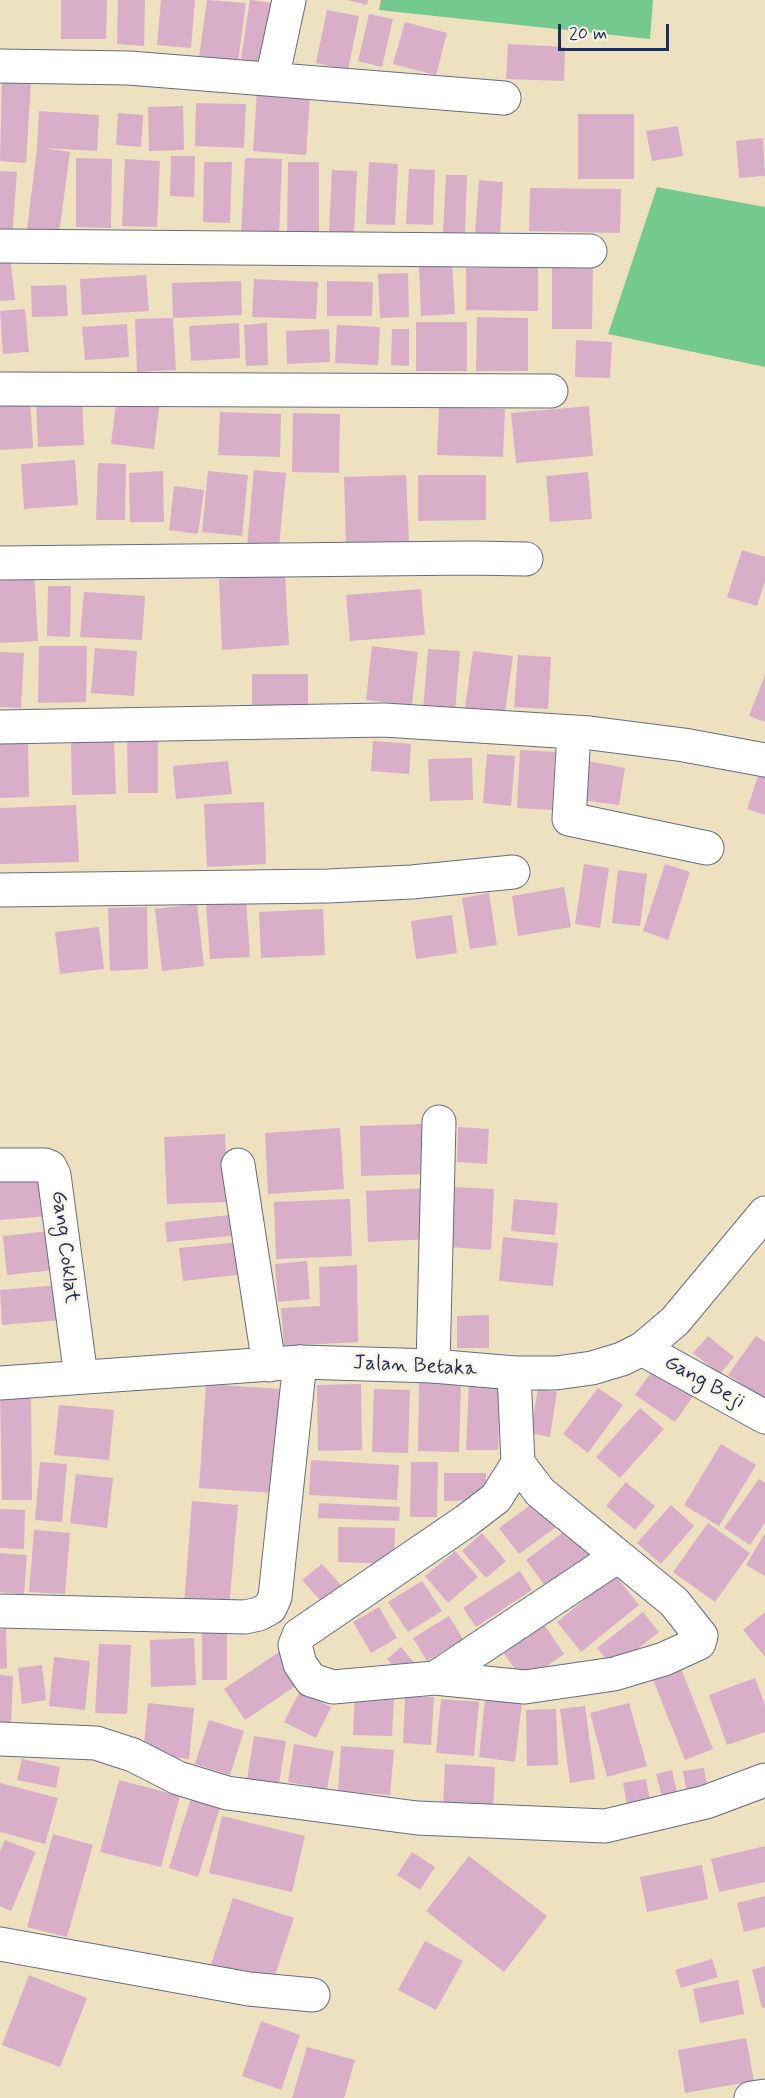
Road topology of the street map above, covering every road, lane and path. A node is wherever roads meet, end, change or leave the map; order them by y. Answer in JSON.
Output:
{"nodes":[{"id":1,"x":290,"y":0,"type":"edge"},
{"id":2,"x":0,"y":66,"type":"edge"},
{"id":3,"x":272,"y":79,"type":"junction"},
{"id":4,"x":504,"y":98,"type":"dead end"},
{"id":5,"x":0,"y":246,"type":"edge"},
{"id":6,"x":590,"y":251,"type":"dead end"},
{"id":7,"x":0,"y":390,"type":"edge"},
{"id":8,"x":551,"y":391,"type":"dead end"},
{"id":9,"x":526,"y":560,"type":"dead end"},
{"id":10,"x":0,"y":563,"type":"edge"},
{"id":11,"x":0,"y":727,"type":"edge"},
{"id":12,"x":574,"y":732,"type":"junction"},
{"id":13,"x":765,"y":760,"type":"edge"},
{"id":14,"x":707,"y":848,"type":"dead end"},
{"id":15,"x":513,"y":872,"type":"dead end"},
{"id":16,"x":0,"y":890,"type":"edge"},
{"id":17,"x":440,"y":1122,"type":"dead end"},
{"id":18,"x":0,"y":1165,"type":"edge"},
{"id":19,"x":238,"y":1165,"type":"dead end"},
{"id":20,"x":765,"y":1213,"type":"edge"},
{"id":21,"x":642,"y":1349,"type":"junction"},
{"id":22,"x":284,"y":1364,"type":"junction"},
{"id":23,"x":433,"y":1366,"type":"junction"},
{"id":24,"x":514,"y":1373,"type":"junction"},
{"id":25,"x":81,"y":1377,"type":"junction"},
{"id":26,"x":0,"y":1383,"type":"edge"},
{"id":27,"x":765,"y":1417,"type":"edge"},
{"id":28,"x":518,"y":1463,"type":"junction"},
{"id":29,"x":618,"y":1556,"type":"junction"},
{"id":30,"x":0,"y":1611,"type":"edge"},
{"id":31,"x":435,"y":1678,"type":"junction"},
{"id":32,"x":0,"y":1739,"type":"edge"},
{"id":33,"x":765,"y":1780,"type":"edge"},
{"id":34,"x":0,"y":1944,"type":"edge"},
{"id":35,"x":313,"y":1995,"type":"dead end"},
{"id":36,"x":765,"y":2096,"type":"edge"},
{"id":37,"x":752,"y":2098,"type":"edge"}],
"edges":[{"from":1,"to":3,"type":"street"},
{"from":2,"to":3,"type":"street"},
{"from":3,"to":4,"type":"street"},
{"from":5,"to":6,"type":"street"},
{"from":7,"to":8,"type":"street"},
{"from":9,"to":10,"type":"street"},
{"from":11,"to":12,"type":"street"},
{"from":12,"to":13,"type":"street"},
{"from":12,"to":14,"type":"street"},
{"from":15,"to":16,"type":"street"},
{"from":17,"to":23,"type":"street"},
{"from":18,"to":25,"type":"street","name":"Gang Coklat"},
{"from":19,"to":22,"type":"street"},
{"from":20,"to":21,"type":"street","name":"Jalan Betaka"},
{"from":21,"to":24,"type":"street","name":"Jalan Betaka"},
{"from":21,"to":27,"type":"street","name":"Gang Beji"},
{"from":22,"to":23,"type":"street","name":"Jalan Betaka"},
{"from":22,"to":25,"type":"street","name":"Jalan Betaka"},
{"from":22,"to":30,"type":"street"},
{"from":23,"to":24,"type":"street","name":"Jalan Betaka"},
{"from":24,"to":28,"type":"street"},
{"from":25,"to":26,"type":"street","name":"Jalan Betaka"},
{"from":28,"to":29,"type":"street"},
{"from":28,"to":31,"type":"street"},
{"from":29,"to":31,"type":"street"},
{"from":29,"to":31,"type":"street"},
{"from":32,"to":33,"type":"street"},
{"from":34,"to":35,"type":"street"},
{"from":36,"to":37,"type":"street"}]}
